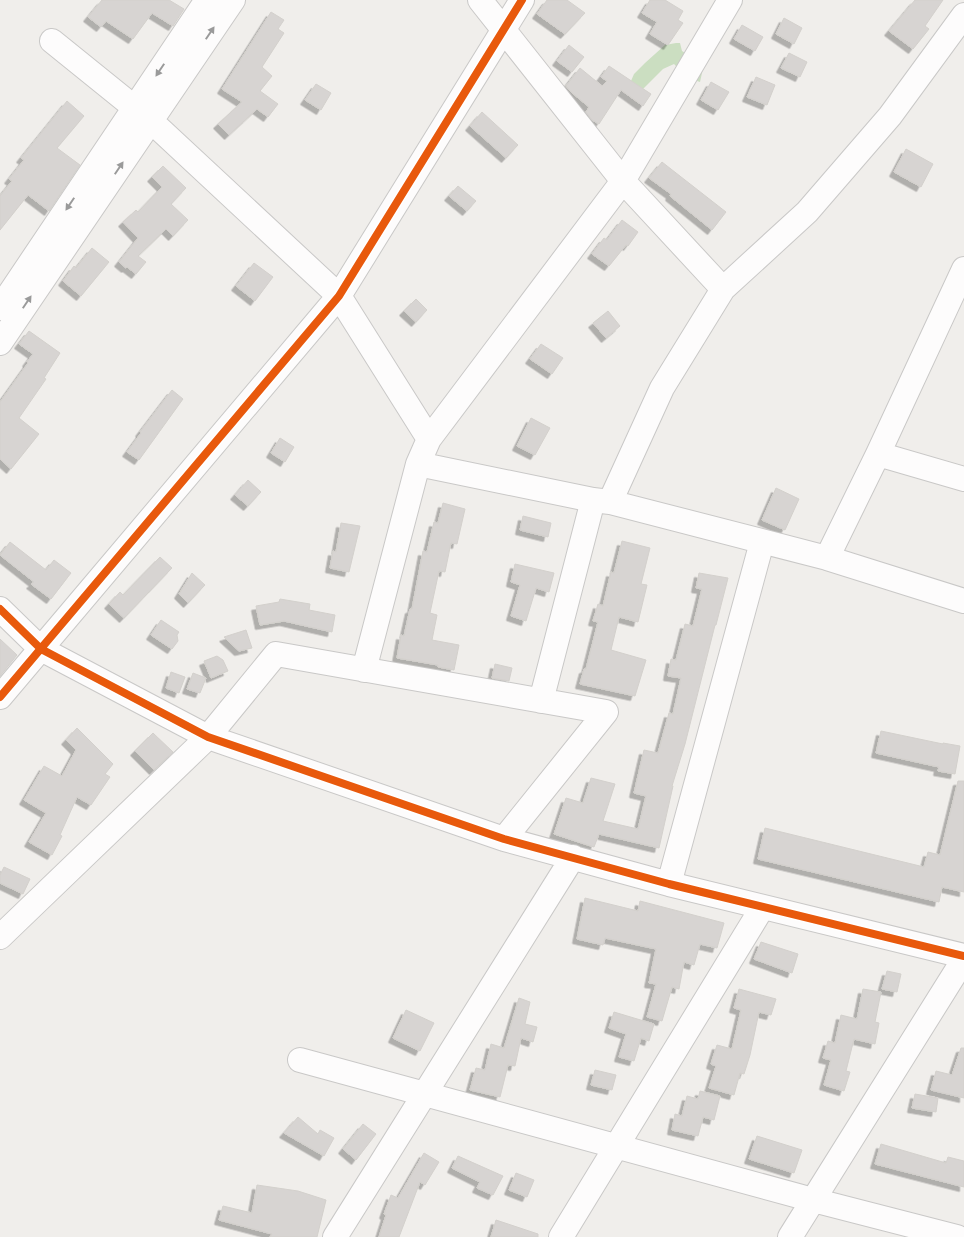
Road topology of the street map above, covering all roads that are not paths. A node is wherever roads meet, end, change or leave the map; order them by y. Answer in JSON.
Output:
{"nodes":[{"id":1,"x":207,"y":0,"type":"edge"},
{"id":2,"x":233,"y":0,"type":"edge"},
{"id":3,"x":480,"y":0,"type":"edge"},
{"id":4,"x":522,"y":0,"type":"edge"},
{"id":5,"x":730,"y":0,"type":"edge"},
{"id":6,"x":964,"y":15,"type":"edge"},
{"id":7,"x":504,"y":29,"type":"junction"},
{"id":8,"x":52,"y":41,"type":"dead end"},
{"id":9,"x":143,"y":114,"type":"junction"},
{"id":10,"x":623,"y":181,"type":"junction"},
{"id":11,"x":964,"y":269,"type":"edge"},
{"id":12,"x":723,"y":289,"type":"junction"},
{"id":13,"x":339,"y":296,"type":"junction"},
{"id":14,"x":0,"y":308,"type":"edge"},
{"id":15,"x":0,"y":342,"type":"edge"},
{"id":16,"x":429,"y":439,"type":"junction"},
{"id":17,"x":878,"y":454,"type":"junction"},
{"id":18,"x":418,"y":464,"type":"junction"},
{"id":19,"x":964,"y":479,"type":"edge"},
{"id":20,"x":602,"y":501,"type":"junction"},
{"id":21,"x":762,"y":542,"type":"junction"},
{"id":22,"x":827,"y":558,"type":"junction"},
{"id":23,"x":964,"y":602,"type":"edge"},
{"id":24,"x":0,"y":610,"type":"edge"},
{"id":25,"x":41,"y":650,"type":"junction"},
{"id":26,"x":364,"y":670,"type":"junction"},
{"id":27,"x":0,"y":697,"type":"edge"},
{"id":28,"x":541,"y":701,"type":"junction"},
{"id":29,"x":208,"y":736,"type":"junction"},
{"id":30,"x":504,"y":839,"type":"junction"},
{"id":31,"x":573,"y":857,"type":"junction"},
{"id":32,"x":669,"y":884,"type":"junction"},
{"id":33,"x":762,"y":908,"type":"junction"},
{"id":34,"x":0,"y":937,"type":"edge"},
{"id":35,"x":964,"y":958,"type":"edge"},
{"id":36,"x":300,"y":1060,"type":"dead end"},
{"id":37,"x":425,"y":1094,"type":"junction"},
{"id":38,"x":617,"y":1146,"type":"junction"},
{"id":39,"x":813,"y":1200,"type":"junction"},
{"id":40,"x":335,"y":1237,"type":"edge"},
{"id":41,"x":561,"y":1237,"type":"edge"},
{"id":42,"x":790,"y":1237,"type":"edge"},
{"id":43,"x":957,"y":1237,"type":"edge"}],
"edges":[{"from":1,"to":9,"type":"street","one_way":true},
{"from":9,"to":2,"type":"street","one_way":true},
{"from":3,"to":7,"type":"street"},
{"from":4,"to":7,"type":"street"},
{"from":5,"to":10,"type":"street"},
{"from":6,"to":12,"type":"street"},
{"from":7,"to":10,"type":"street"},
{"from":7,"to":13,"type":"street"},
{"from":8,"to":9,"type":"street"},
{"from":9,"to":13,"type":"street"},
{"from":9,"to":14,"type":"street","one_way":true},
{"from":15,"to":9,"type":"street","one_way":true},
{"from":10,"to":12,"type":"street"},
{"from":10,"to":16,"type":"street"},
{"from":11,"to":17,"type":"street"},
{"from":12,"to":20,"type":"street"},
{"from":13,"to":16,"type":"street"},
{"from":13,"to":25,"type":"street"},
{"from":16,"to":18,"type":"street"},
{"from":17,"to":19,"type":"street"},
{"from":17,"to":22,"type":"street"},
{"from":18,"to":20,"type":"street"},
{"from":18,"to":26,"type":"street"},
{"from":20,"to":21,"type":"street"},
{"from":20,"to":28,"type":"street"},
{"from":21,"to":22,"type":"street"},
{"from":21,"to":32,"type":"street"},
{"from":22,"to":23,"type":"street"},
{"from":24,"to":25,"type":"street"},
{"from":25,"to":27,"type":"street"},
{"from":25,"to":29,"type":"street"},
{"from":26,"to":28,"type":"street"},
{"from":26,"to":29,"type":"street"},
{"from":28,"to":30,"type":"street"},
{"from":29,"to":30,"type":"street"},
{"from":29,"to":34,"type":"street"},
{"from":30,"to":31,"type":"street"},
{"from":31,"to":32,"type":"street"},
{"from":31,"to":37,"type":"street"},
{"from":32,"to":33,"type":"street"},
{"from":33,"to":35,"type":"street"},
{"from":33,"to":38,"type":"street"},
{"from":35,"to":39,"type":"street"},
{"from":36,"to":37,"type":"street"},
{"from":37,"to":38,"type":"street"},
{"from":37,"to":40,"type":"street"},
{"from":38,"to":39,"type":"street"},
{"from":38,"to":41,"type":"street"},
{"from":39,"to":42,"type":"street"},
{"from":39,"to":43,"type":"street"}]}
